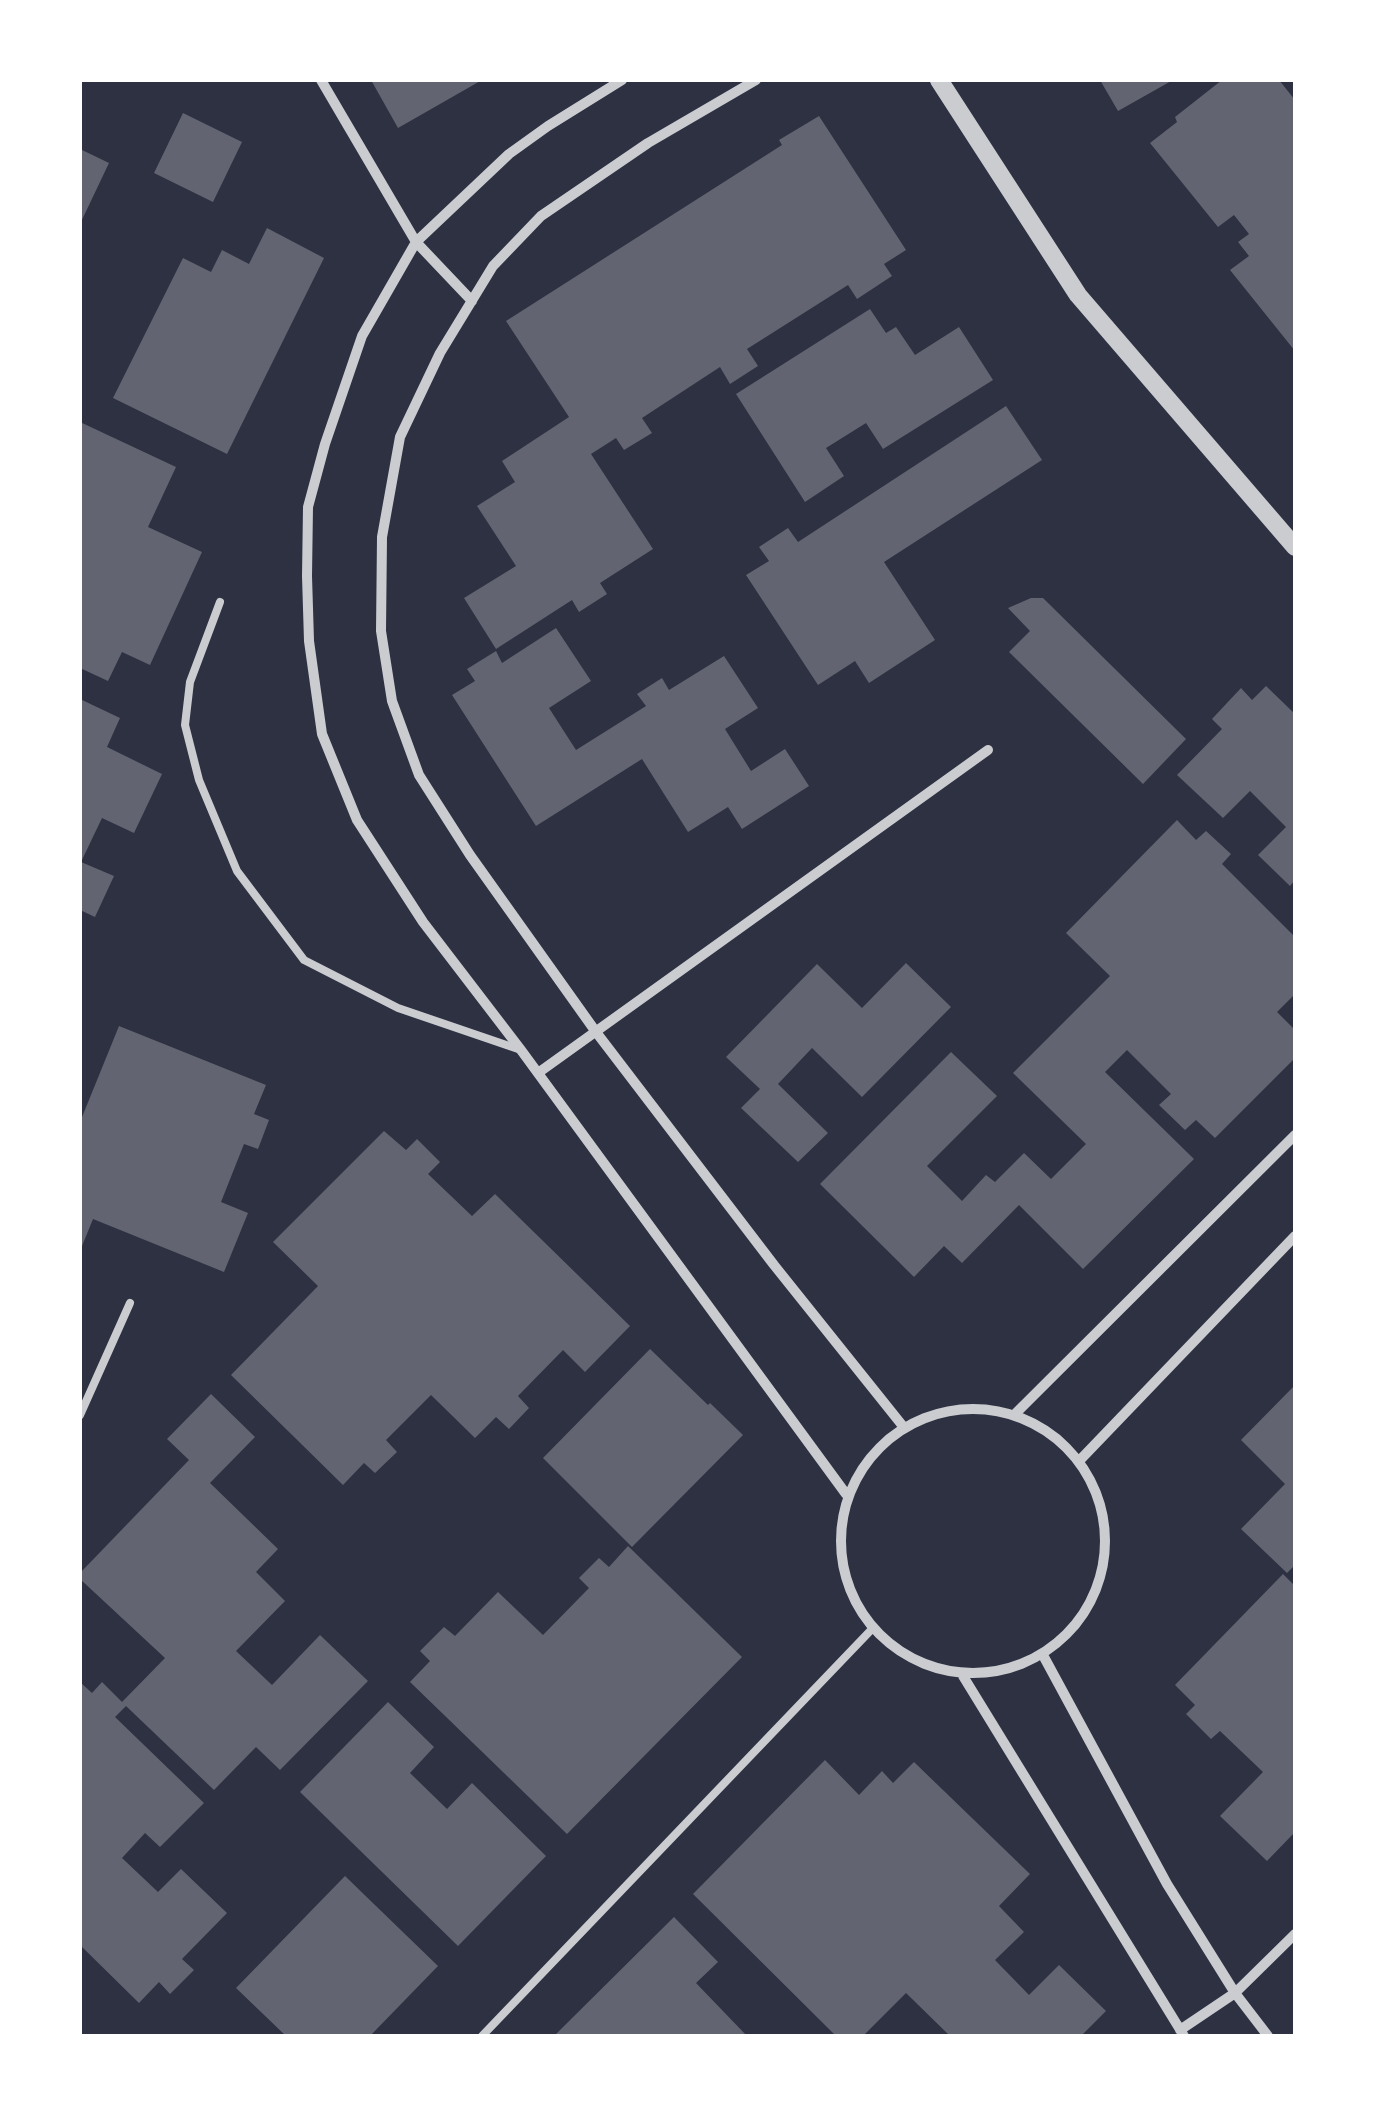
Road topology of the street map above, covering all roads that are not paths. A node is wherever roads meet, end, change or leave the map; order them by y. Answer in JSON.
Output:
{"nodes":[{"id":1,"x":320,"y":80,"type":"edge"},
{"id":2,"x":622,"y":80,"type":"edge"},
{"id":3,"x":756,"y":80,"type":"edge"},
{"id":4,"x":939,"y":80,"type":"edge"},
{"id":5,"x":416,"y":242,"type":"junction"},
{"id":6,"x":472,"y":302,"type":"junction"},
{"id":7,"x":1295,"y":547,"type":"edge"},
{"id":8,"x":220,"y":602,"type":"dead end"},
{"id":9,"x":988,"y":750,"type":"dead end"},
{"id":10,"x":596,"y":1032,"type":"junction"},
{"id":11,"x":521,"y":1050,"type":"junction"},
{"id":12,"x":538,"y":1074,"type":"junction"},
{"id":13,"x":1295,"y":1135,"type":"edge"},
{"id":14,"x":1295,"y":1236,"type":"edge"},
{"id":15,"x":130,"y":1304,"type":"dead end"},
{"id":16,"x":1016,"y":1413,"type":"junction"},
{"id":17,"x":80,"y":1415,"type":"edge"},
{"id":18,"x":902,"y":1426,"type":"junction"},
{"id":19,"x":1080,"y":1460,"type":"junction"},
{"id":20,"x":846,"y":1494,"type":"junction"},
{"id":21,"x":872,"y":1629,"type":"junction"},
{"id":22,"x":1044,"y":1657,"type":"junction"},
{"id":23,"x":963,"y":1676,"type":"junction"},
{"id":24,"x":1295,"y":1934,"type":"edge"},
{"id":25,"x":1235,"y":1993,"type":"junction"},
{"id":26,"x":1182,"y":2033,"type":"edge"},
{"id":27,"x":482,"y":2036,"type":"edge"},
{"id":28,"x":1268,"y":2036,"type":"edge"}],
"edges":[{"from":1,"to":5,"type":"street"},
{"from":2,"to":5,"type":"street"},
{"from":3,"to":6,"type":"street"},
{"from":4,"to":7,"type":"street"},
{"from":5,"to":6,"type":"street"},
{"from":5,"to":11,"type":"street"},
{"from":6,"to":10,"type":"street"},
{"from":8,"to":11,"type":"lane"},
{"from":9,"to":10,"type":"street"},
{"from":10,"to":12,"type":"street"},
{"from":10,"to":18,"type":"street"},
{"from":11,"to":12,"type":"street"},
{"from":12,"to":20,"type":"street"},
{"from":13,"to":16,"type":"street"},
{"from":14,"to":19,"type":"street"},
{"from":15,"to":17,"type":"lane"},
{"from":16,"to":18,"type":"street"},
{"from":16,"to":19,"type":"street"},
{"from":18,"to":20,"type":"street"},
{"from":19,"to":22,"type":"street"},
{"from":20,"to":21,"type":"street"},
{"from":21,"to":23,"type":"street"},
{"from":21,"to":27,"type":"lane"},
{"from":22,"to":23,"type":"street"},
{"from":22,"to":25,"type":"street"},
{"from":23,"to":26,"type":"street"},
{"from":24,"to":25,"type":"street"},
{"from":25,"to":26,"type":"street"},
{"from":25,"to":28,"type":"street"}]}
